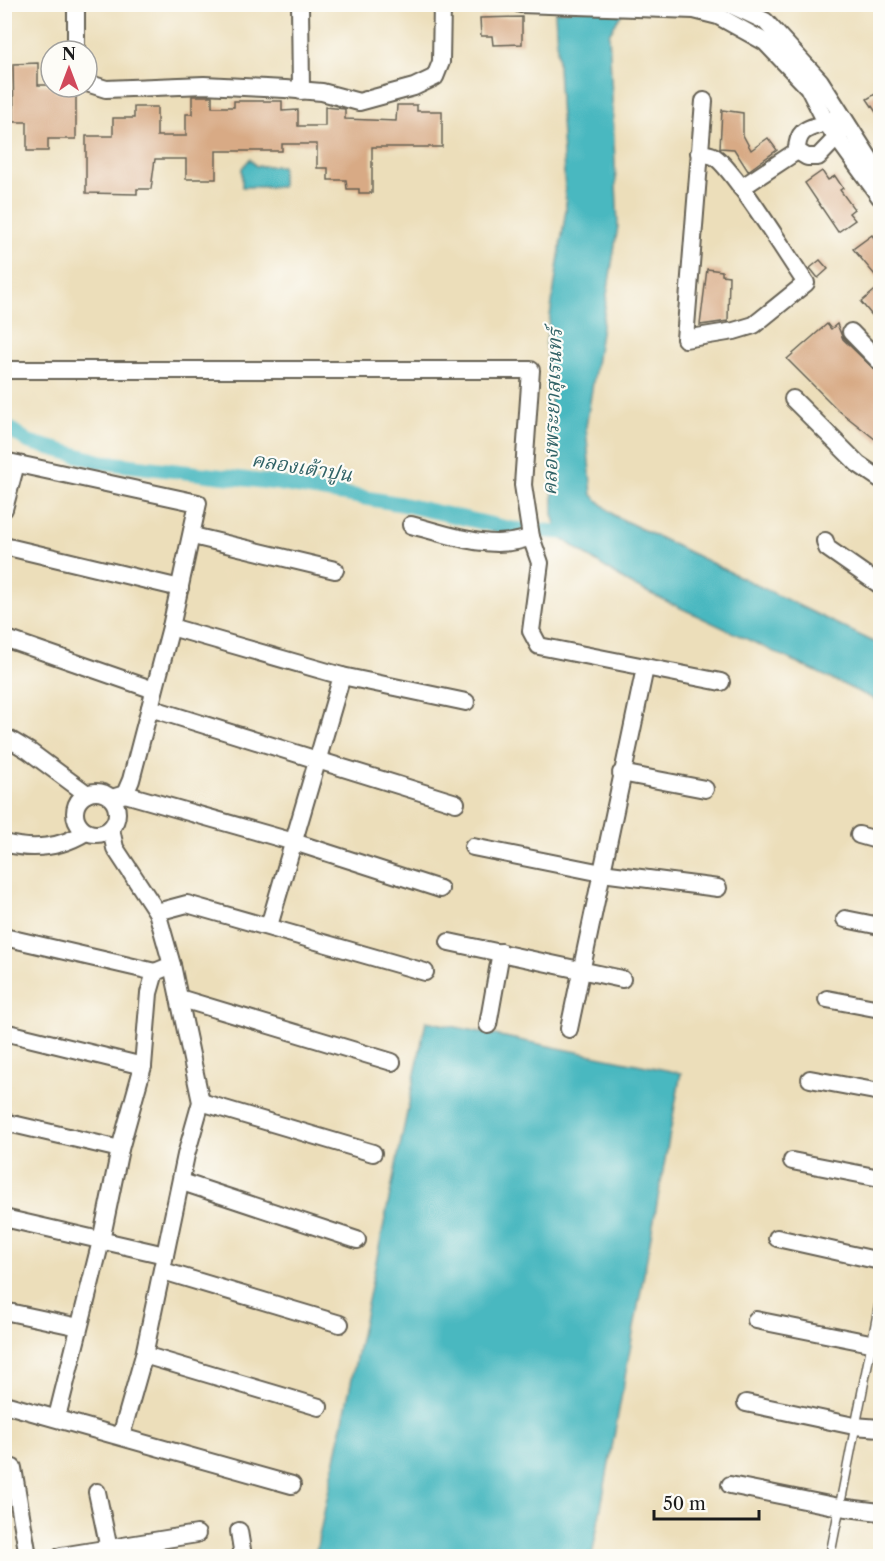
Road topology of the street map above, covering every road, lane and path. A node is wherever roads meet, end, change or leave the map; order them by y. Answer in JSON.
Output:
{"nodes":[{"id":1,"x":76,"y":4,"type":"edge"},
{"id":2,"x":300,"y":4,"type":"edge"},
{"id":3,"x":442,"y":4,"type":"edge"},
{"id":4,"x":520,"y":4,"type":"edge"},
{"id":5,"x":729,"y":4,"type":"edge"},
{"id":6,"x":76,"y":39,"type":"edge"},
{"id":7,"x":99,"y":87,"type":"edge"},
{"id":8,"x":302,"y":91,"type":"junction"},
{"id":9,"x":704,"y":101,"type":"dead end"},
{"id":10,"x":839,"y":125,"type":"junction"},
{"id":11,"x":797,"y":151,"type":"junction"},
{"id":12,"x":699,"y":153,"type":"junction"},
{"id":13,"x":880,"y":175,"type":"edge"},
{"id":14,"x":741,"y":188,"type":"junction"},
{"id":15,"x":880,"y":197,"type":"edge"},
{"id":16,"x":851,"y":332,"type":"dead end"},
{"id":17,"x":880,"y":362,"type":"edge"},
{"id":18,"x":4,"y":367,"type":"edge"},
{"id":19,"x":793,"y":399,"type":"dead end"},
{"id":20,"x":10,"y":463,"type":"edge"},
{"id":21,"x":880,"y":479,"type":"edge"},
{"id":22,"x":4,"y":509,"type":"edge"},
{"id":23,"x":411,"y":525,"type":"dead end"},
{"id":24,"x":530,"y":530,"type":"junction"},
{"id":25,"x":193,"y":536,"type":"junction"},
{"id":26,"x":825,"y":541,"type":"dead end"},
{"id":27,"x":4,"y":546,"type":"edge"},
{"id":28,"x":335,"y":570,"type":"dead end"},
{"id":29,"x":880,"y":585,"type":"edge"},
{"id":30,"x":180,"y":588,"type":"junction"},
{"id":31,"x":171,"y":627,"type":"junction"},
{"id":32,"x":4,"y":638,"type":"edge"},
{"id":33,"x":645,"y":668,"type":"junction"},
{"id":34,"x":342,"y":676,"type":"junction"},
{"id":35,"x":721,"y":682,"type":"dead end"},
{"id":36,"x":154,"y":690,"type":"junction"},
{"id":37,"x":466,"y":702,"type":"dead end"},
{"id":38,"x":150,"y":708,"type":"junction"},
{"id":39,"x":4,"y":736,"type":"edge"},
{"id":40,"x":319,"y":759,"type":"junction"},
{"id":41,"x":621,"y":773,"type":"junction"},
{"id":42,"x":705,"y":789,"type":"dead end"},
{"id":43,"x":87,"y":794,"type":"junction"},
{"id":44,"x":118,"y":796,"type":"junction"},
{"id":45,"x":456,"y":803,"type":"dead end"},
{"id":46,"x":111,"y":829,"type":"junction"},
{"id":47,"x":86,"y":832,"type":"junction"},
{"id":48,"x":859,"y":835,"type":"dead end"},
{"id":49,"x":880,"y":841,"type":"edge"},
{"id":50,"x":294,"y":842,"type":"junction"},
{"id":51,"x":4,"y":843,"type":"edge"},
{"id":52,"x":473,"y":847,"type":"dead end"},
{"id":53,"x":602,"y":873,"type":"junction"},
{"id":54,"x":718,"y":888,"type":"dead end"},
{"id":55,"x":440,"y":889,"type":"dead end"},
{"id":56,"x":157,"y":912,"type":"junction"},
{"id":57,"x":846,"y":919,"type":"dead end"},
{"id":58,"x":880,"y":926,"type":"edge"},
{"id":59,"x":269,"y":927,"type":"junction"},
{"id":60,"x":4,"y":937,"type":"edge"},
{"id":61,"x":449,"y":942,"type":"dead end"},
{"id":62,"x":501,"y":952,"type":"junction"},
{"id":63,"x":172,"y":965,"type":"junction"},
{"id":64,"x":581,"y":971,"type":"junction"},
{"id":65,"x":155,"y":972,"type":"junction"},
{"id":66,"x":425,"y":972,"type":"dead end"},
{"id":67,"x":622,"y":979,"type":"dead end"},
{"id":68,"x":179,"y":998,"type":"junction"},
{"id":69,"x":827,"y":999,"type":"dead end"},
{"id":70,"x":880,"y":1009,"type":"edge"},
{"id":71,"x":488,"y":1025,"type":"dead end"},
{"id":72,"x":569,"y":1029,"type":"dead end"},
{"id":73,"x":4,"y":1032,"type":"edge"},
{"id":74,"x":392,"y":1062,"type":"dead end"},
{"id":75,"x":143,"y":1066,"type":"junction"},
{"id":76,"x":810,"y":1079,"type":"dead end"},
{"id":77,"x":880,"y":1092,"type":"edge"},
{"id":78,"x":201,"y":1102,"type":"junction"},
{"id":79,"x":4,"y":1122,"type":"edge"},
{"id":80,"x":120,"y":1149,"type":"junction"},
{"id":81,"x":373,"y":1153,"type":"dead end"},
{"id":82,"x":792,"y":1161,"type":"dead end"},
{"id":83,"x":880,"y":1178,"type":"edge"},
{"id":84,"x":182,"y":1182,"type":"junction"},
{"id":85,"x":4,"y":1218,"type":"edge"},
{"id":86,"x":777,"y":1238,"type":"dead end"},
{"id":87,"x":357,"y":1240,"type":"dead end"},
{"id":88,"x":101,"y":1241,"type":"junction"},
{"id":89,"x":880,"y":1261,"type":"edge"},
{"id":90,"x":164,"y":1263,"type":"junction"},
{"id":91,"x":880,"y":1301,"type":"edge"},
{"id":92,"x":4,"y":1311,"type":"edge"},
{"id":93,"x":756,"y":1320,"type":"dead end"},
{"id":94,"x":340,"y":1324,"type":"dead end"},
{"id":95,"x":79,"y":1327,"type":"junction"},
{"id":96,"x":876,"y":1345,"type":"edge"},
{"id":97,"x":144,"y":1355,"type":"junction"},
{"id":98,"x":746,"y":1403,"type":"dead end"},
{"id":99,"x":4,"y":1404,"type":"edge"},
{"id":100,"x":320,"y":1407,"type":"dead end"},
{"id":101,"x":57,"y":1417,"type":"junction"},
{"id":102,"x":854,"y":1426,"type":"junction"},
{"id":103,"x":880,"y":1428,"type":"edge"},
{"id":104,"x":121,"y":1436,"type":"junction"},
{"id":105,"x":13,"y":1468,"type":"dead end"},
{"id":106,"x":292,"y":1485,"type":"dead end"},
{"id":107,"x":730,"y":1485,"type":"dead end"},
{"id":108,"x":97,"y":1492,"type":"dead end"},
{"id":109,"x":839,"y":1507,"type":"junction"},
{"id":110,"x":880,"y":1512,"type":"edge"},
{"id":111,"x":239,"y":1531,"type":"dead end"},
{"id":112,"x":197,"y":1534,"type":"dead end"},
{"id":113,"x":109,"y":1549,"type":"junction"},
{"id":114,"x":28,"y":1557,"type":"edge"},
{"id":115,"x":61,"y":1557,"type":"edge"},
{"id":116,"x":243,"y":1557,"type":"edge"},
{"id":117,"x":830,"y":1557,"type":"edge"}],
"edges":[{"from":1,"to":6,"type":"street"},
{"from":2,"to":8,"type":"street"},
{"from":3,"to":8,"type":"street"},
{"from":4,"to":10,"type":"street"},
{"from":5,"to":10,"type":"street"},
{"from":7,"to":8,"type":"street"},
{"from":9,"to":12,"type":"street"},
{"from":10,"to":11,"type":"street"},
{"from":10,"to":11,"type":"street"},
{"from":10,"to":13,"type":"street"},
{"from":10,"to":15,"type":"street"},
{"from":11,"to":14,"type":"street"},
{"from":12,"to":14,"type":"street"},
{"from":12,"to":14,"type":"street"},
{"from":16,"to":17,"type":"street"},
{"from":18,"to":24,"type":"street"},
{"from":19,"to":21,"type":"street"},
{"from":20,"to":22,"type":"street"},
{"from":20,"to":25,"type":"street"},
{"from":23,"to":24,"type":"street"},
{"from":24,"to":33,"type":"street"},
{"from":25,"to":28,"type":"street"},
{"from":25,"to":30,"type":"street"},
{"from":26,"to":29,"type":"street"},
{"from":27,"to":30,"type":"street"},
{"from":30,"to":31,"type":"street"},
{"from":31,"to":34,"type":"street"},
{"from":31,"to":36,"type":"street"},
{"from":32,"to":36,"type":"street"},
{"from":33,"to":35,"type":"street"},
{"from":33,"to":41,"type":"street"},
{"from":34,"to":37,"type":"street"},
{"from":34,"to":40,"type":"street"},
{"from":36,"to":38,"type":"street"},
{"from":38,"to":40,"type":"street"},
{"from":38,"to":44,"type":"street"},
{"from":39,"to":43,"type":"street"},
{"from":40,"to":45,"type":"street"},
{"from":40,"to":50,"type":"street"},
{"from":41,"to":42,"type":"street"},
{"from":41,"to":53,"type":"street"},
{"from":43,"to":44,"type":"street"},
{"from":43,"to":47,"type":"street"},
{"from":44,"to":46,"type":"street"},
{"from":44,"to":50,"type":"street"},
{"from":46,"to":47,"type":"street"},
{"from":46,"to":56,"type":"street"},
{"from":47,"to":51,"type":"street"},
{"from":48,"to":49,"type":"street"},
{"from":50,"to":55,"type":"street"},
{"from":50,"to":59,"type":"street"},
{"from":52,"to":53,"type":"street"},
{"from":53,"to":54,"type":"street"},
{"from":53,"to":64,"type":"street"},
{"from":56,"to":59,"type":"street"},
{"from":56,"to":63,"type":"street"},
{"from":57,"to":58,"type":"street"},
{"from":59,"to":66,"type":"street"},
{"from":60,"to":65,"type":"street"},
{"from":61,"to":62,"type":"street"},
{"from":62,"to":64,"type":"street"},
{"from":62,"to":71,"type":"street"},
{"from":63,"to":65,"type":"street"},
{"from":63,"to":68,"type":"street"},
{"from":64,"to":67,"type":"street"},
{"from":64,"to":72,"type":"street"},
{"from":65,"to":75,"type":"street"},
{"from":68,"to":74,"type":"street"},
{"from":68,"to":78,"type":"street"},
{"from":69,"to":70,"type":"street"},
{"from":73,"to":75,"type":"street"},
{"from":75,"to":80,"type":"street"},
{"from":76,"to":77,"type":"street"},
{"from":78,"to":81,"type":"street"},
{"from":78,"to":84,"type":"street"},
{"from":79,"to":80,"type":"street"},
{"from":80,"to":88,"type":"street"},
{"from":82,"to":83,"type":"street"},
{"from":84,"to":87,"type":"street"},
{"from":84,"to":90,"type":"street"},
{"from":85,"to":88,"type":"street"},
{"from":86,"to":89,"type":"street"},
{"from":88,"to":90,"type":"street"},
{"from":88,"to":95,"type":"street"},
{"from":90,"to":94,"type":"street"},
{"from":90,"to":97,"type":"street"},
{"from":91,"to":96,"type":"lane"},
{"from":92,"to":95,"type":"street"},
{"from":93,"to":96,"type":"street"},
{"from":95,"to":101,"type":"street"},
{"from":96,"to":102,"type":"lane"},
{"from":97,"to":100,"type":"street"},
{"from":97,"to":104,"type":"street"},
{"from":98,"to":102,"type":"street"},
{"from":99,"to":101,"type":"street"},
{"from":101,"to":104,"type":"street"},
{"from":102,"to":103,"type":"street"},
{"from":102,"to":109,"type":"lane"},
{"from":104,"to":106,"type":"street"},
{"from":105,"to":114,"type":"street"},
{"from":107,"to":109,"type":"street"},
{"from":108,"to":113,"type":"street"},
{"from":109,"to":110,"type":"street"},
{"from":109,"to":117,"type":"lane"},
{"from":111,"to":116,"type":"street"},
{"from":112,"to":113,"type":"street"},
{"from":113,"to":115,"type":"street"}]}
